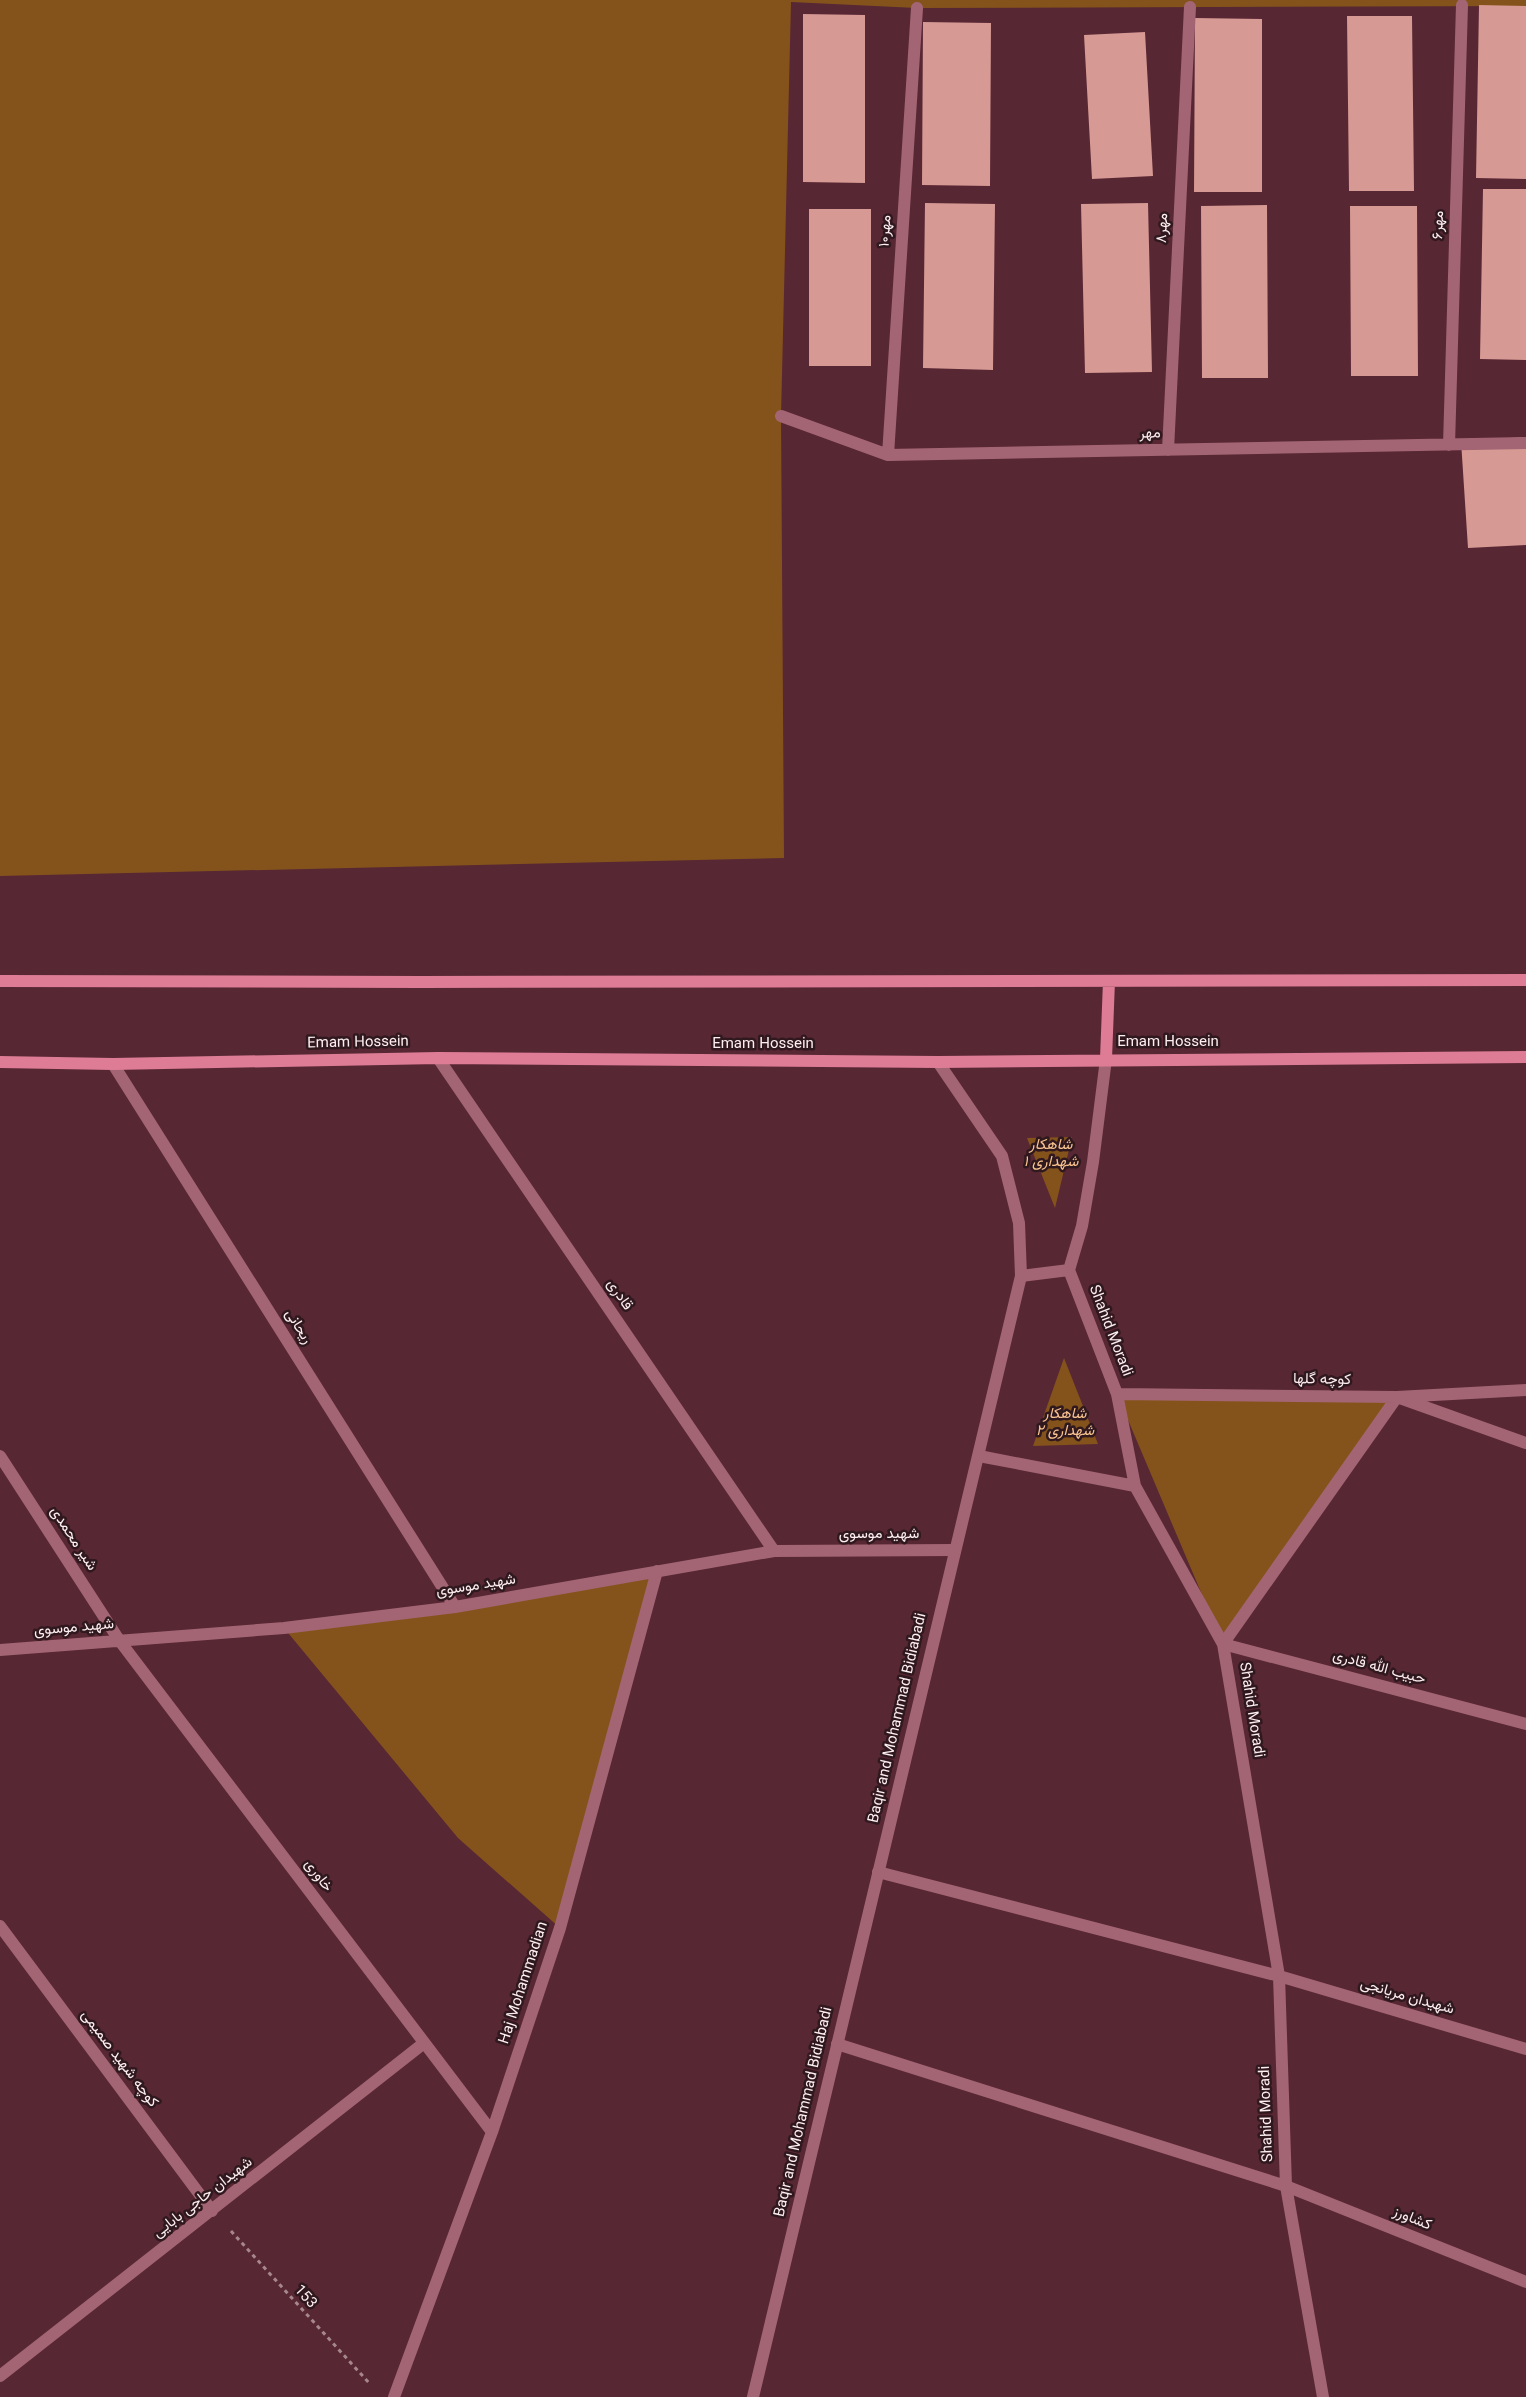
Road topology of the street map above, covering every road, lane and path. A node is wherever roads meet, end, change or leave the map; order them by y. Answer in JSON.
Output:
{"nodes":[{"id":1,"x":1462,"y":5,"type":"dead end"},
{"id":2,"x":1190,"y":7,"type":"dead end"},
{"id":3,"x":917,"y":8,"type":"dead end"},
{"id":4,"x":781,"y":416,"type":"dead end"},
{"id":5,"x":1526,"y":443,"type":"edge"},
{"id":6,"x":1449,"y":445,"type":"junction"},
{"id":7,"x":1168,"y":450,"type":"junction"},
{"id":8,"x":888,"y":455,"type":"junction"},
{"id":9,"x":1526,"y":980,"type":"edge"},
{"id":10,"x":0,"y":981,"type":"edge"},
{"id":11,"x":1109,"y":981,"type":"junction"},
{"id":12,"x":1526,"y":1057,"type":"edge"},
{"id":13,"x":438,"y":1058,"type":"junction"},
{"id":14,"x":1106,"y":1059,"type":"junction"},
{"id":15,"x":0,"y":1062,"type":"edge"},
{"id":16,"x":938,"y":1062,"type":"junction"},
{"id":17,"x":113,"y":1064,"type":"junction"},
{"id":18,"x":1069,"y":1270,"type":"junction"},
{"id":19,"x":1021,"y":1276,"type":"junction"},
{"id":20,"x":1526,"y":1390,"type":"edge"},
{"id":21,"x":1117,"y":1394,"type":"junction"},
{"id":22,"x":1398,"y":1397,"type":"junction"},
{"id":23,"x":1526,"y":1443,"type":"edge"},
{"id":24,"x":0,"y":1456,"type":"edge"},
{"id":25,"x":979,"y":1456,"type":"junction"},
{"id":26,"x":1135,"y":1486,"type":"junction"},
{"id":27,"x":955,"y":1550,"type":"junction"},
{"id":28,"x":774,"y":1551,"type":"junction"},
{"id":29,"x":657,"y":1571,"type":"junction"},
{"id":30,"x":455,"y":1607,"type":"junction"},
{"id":31,"x":119,"y":1640,"type":"junction"},
{"id":32,"x":1223,"y":1644,"type":"junction"},
{"id":33,"x":0,"y":1650,"type":"edge"},
{"id":34,"x":1526,"y":1724,"type":"edge"},
{"id":35,"x":878,"y":1872,"type":"junction"},
{"id":36,"x":0,"y":1926,"type":"edge"},
{"id":37,"x":1278,"y":1976,"type":"junction"},
{"id":38,"x":424,"y":2043,"type":"junction"},
{"id":39,"x":837,"y":2044,"type":"junction"},
{"id":40,"x":1526,"y":2049,"type":"edge"},
{"id":41,"x":492,"y":2132,"type":"junction"},
{"id":42,"x":1286,"y":2186,"type":"junction"},
{"id":43,"x":212,"y":2211,"type":"junction"},
{"id":44,"x":1526,"y":2282,"type":"edge"},
{"id":45,"x":0,"y":2376,"type":"edge"},
{"id":46,"x":375,"y":2390,"type":"dead end"},
{"id":47,"x":394,"y":2397,"type":"edge"},
{"id":48,"x":753,"y":2397,"type":"edge"},
{"id":49,"x":1323,"y":2397,"type":"edge"}],
"edges":[{"from":1,"to":6,"type":"street","name":"مهر۶"},
{"from":2,"to":7,"type":"street","name":"مهر۸"},
{"from":3,"to":8,"type":"street","name":"مهر۱۰"},
{"from":4,"to":8,"type":"street","name":"مهر"},
{"from":5,"to":6,"type":"street","name":"مهر"},
{"from":6,"to":7,"type":"street","name":"مهر"},
{"from":7,"to":8,"type":"street","name":"مهر"},
{"from":9,"to":11,"type":"main road"},
{"from":10,"to":11,"type":"main road"},
{"from":11,"to":14,"type":"main road"},
{"from":12,"to":14,"type":"main road","name":"Emam Hossein"},
{"from":13,"to":16,"type":"main road","name":"Emam Hossein"},
{"from":13,"to":17,"type":"main road","name":"Emam Hossein"},
{"from":13,"to":28,"type":"street","name":"قادری"},
{"from":14,"to":16,"type":"main road","name":"Emam Hossein"},
{"from":14,"to":18,"type":"street"},
{"from":15,"to":17,"type":"main road","name":"Emam Hossein"},
{"from":16,"to":19,"type":"street","name":"Baqir and Mohammad Bidiabadi"},
{"from":17,"to":30,"type":"street","name":"ریحانی"},
{"from":18,"to":19,"type":"street"},
{"from":18,"to":21,"type":"street","name":"Shahid Moradi"},
{"from":19,"to":25,"type":"street","name":"Baqir and Mohammad Bidiabadi"},
{"from":20,"to":22,"type":"street","name":"کوچه گلها"},
{"from":21,"to":22,"type":"street","name":"کوچه گلها"},
{"from":21,"to":26,"type":"street","name":"Shahid Moradi"},
{"from":22,"to":23,"type":"street"},
{"from":22,"to":32,"type":"street"},
{"from":24,"to":31,"type":"street","name":"شیر محمدی"},
{"from":25,"to":26,"type":"street"},
{"from":25,"to":27,"type":"street","name":"Baqir and Mohammad Bidiabadi"},
{"from":26,"to":32,"type":"street","name":"Shahid Moradi"},
{"from":27,"to":28,"type":"street","name":"شهید موسوی"},
{"from":27,"to":35,"type":"street","name":"Baqir and Mohammad Bidiabadi"},
{"from":28,"to":29,"type":"street","name":"شهید موسوی"},
{"from":29,"to":30,"type":"street","name":"شهید موسوی"},
{"from":29,"to":41,"type":"street","name":"Haj Mohammadian"},
{"from":30,"to":31,"type":"street","name":"شهید موسوی"},
{"from":31,"to":33,"type":"street","name":"شهید موسوی"},
{"from":31,"to":38,"type":"street","name":"خاوری"},
{"from":32,"to":34,"type":"street","name":"حبیب الله قادری"},
{"from":32,"to":37,"type":"street","name":"Shahid Moradi"},
{"from":35,"to":37,"type":"street","name":"شهیدان مریانجی"},
{"from":35,"to":39,"type":"street","name":"Baqir and Mohammad Bidiabadi"},
{"from":36,"to":43,"type":"street","name":"کوچه شهید صمیمی"},
{"from":37,"to":40,"type":"street","name":"شهیدان مریانجی"},
{"from":37,"to":42,"type":"street","name":"Shahid Moradi"},
{"from":38,"to":41,"type":"street","name":"خاوری"},
{"from":38,"to":43,"type":"street","name":"شهیدان حاجی بابایی"},
{"from":39,"to":42,"type":"street","name":"کشاورز"},
{"from":39,"to":48,"type":"street","name":"Baqir and Mohammad Bidiabadi"},
{"from":41,"to":47,"type":"street","name":"Haj Mohammadian"},
{"from":42,"to":44,"type":"street","name":"کشاورز"},
{"from":42,"to":49,"type":"street","name":"Shahid Moradi"},
{"from":43,"to":45,"type":"street","name":"شهیدان حاجی بابایی"},
{"from":43,"to":46,"type":"path","name":"153"}]}
